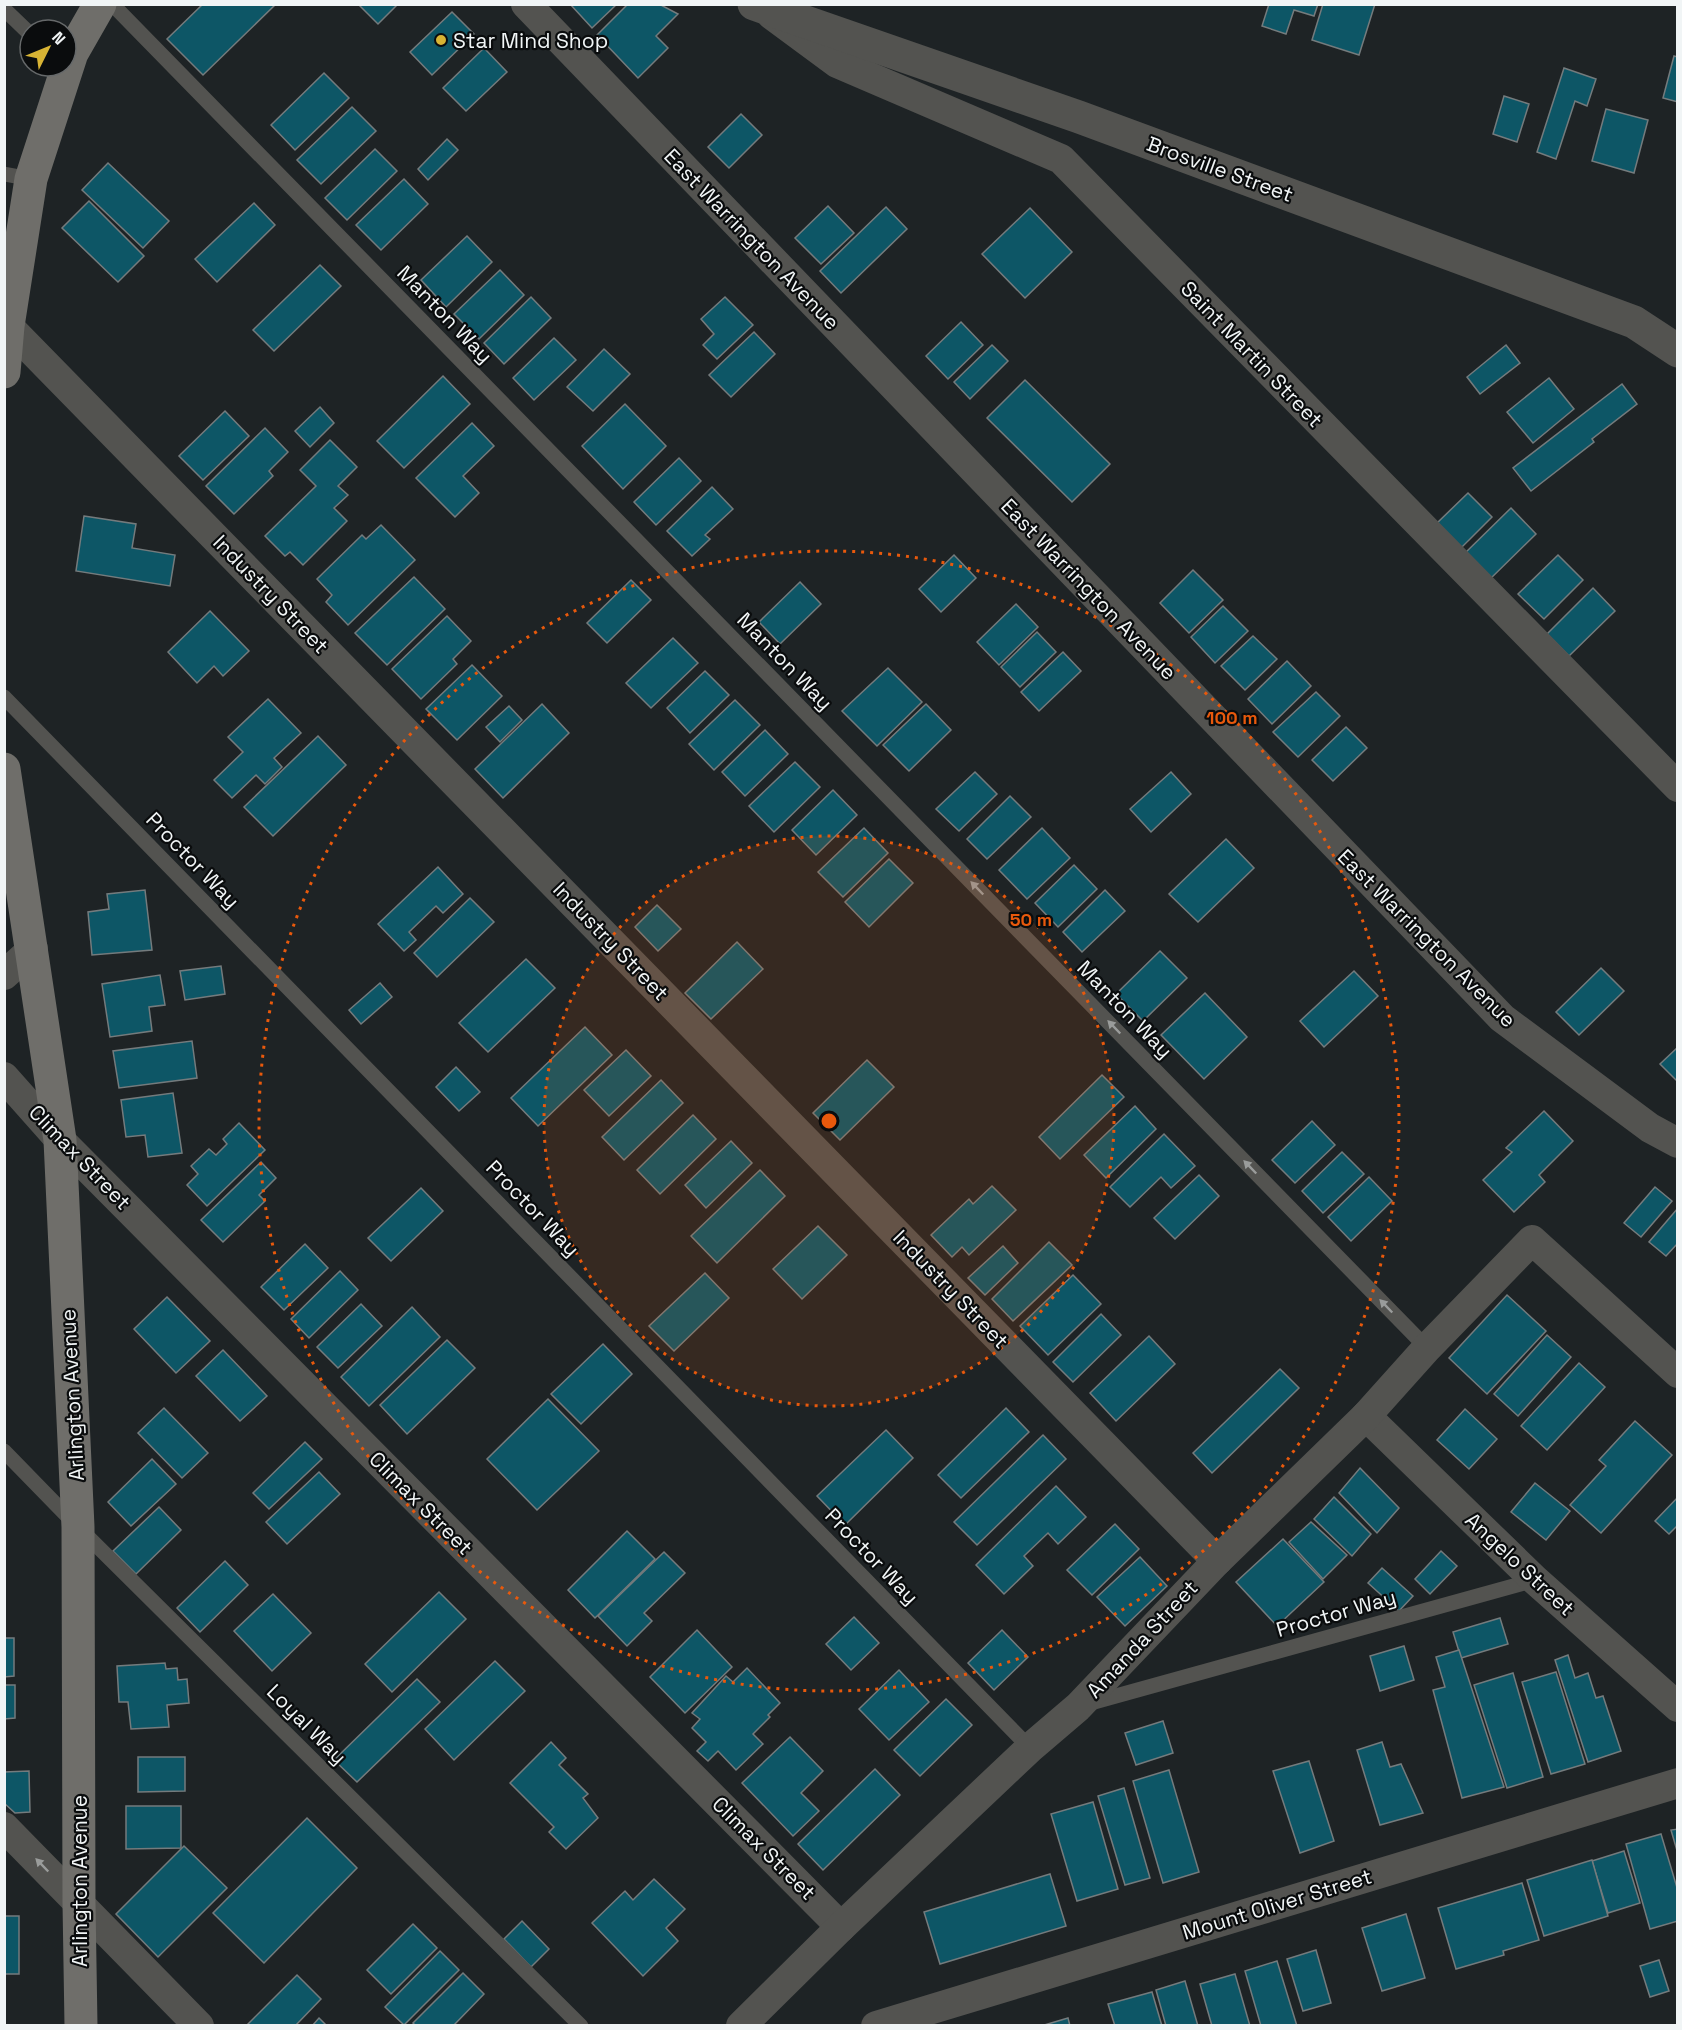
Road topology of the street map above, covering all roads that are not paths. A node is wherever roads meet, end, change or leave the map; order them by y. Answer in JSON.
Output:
{"nodes":[{"id":1,"x":100,"y":4,"type":"edge"},
{"id":2,"x":112,"y":4,"type":"edge"},
{"id":3,"x":526,"y":4,"type":"edge"},
{"id":4,"x":759,"y":7,"type":"edge"},
{"id":5,"x":4,"y":9,"type":"edge"},
{"id":6,"x":18,"y":22,"type":"edge"},
{"id":7,"x":78,"y":38,"type":"edge"},
{"id":8,"x":58,"y":78,"type":"edge"},
{"id":9,"x":18,"y":177,"type":"edge"},
{"id":10,"x":6,"y":324,"type":"edge"},
{"id":11,"x":1677,"y":351,"type":"edge"},
{"id":12,"x":4,"y":372,"type":"edge"},
{"id":13,"x":4,"y":697,"type":"edge"},
{"id":14,"x":4,"y":769,"type":"edge"},
{"id":15,"x":1677,"y":787,"type":"edge"},
{"id":16,"x":33,"y":949,"type":"junction"},
{"id":17,"x":4,"y":975,"type":"edge"},
{"id":18,"x":4,"y":1077,"type":"edge"},
{"id":19,"x":60,"y":1140,"type":"junction"},
{"id":20,"x":1677,"y":1143,"type":"edge"},
{"id":21,"x":1427,"y":1348,"type":"junction"},
{"id":22,"x":1677,"y":1373,"type":"edge"},
{"id":23,"x":1366,"y":1416,"type":"junction"},
{"id":24,"x":4,"y":1451,"type":"edge"},
{"id":25,"x":78,"y":1527,"type":"junction"},
{"id":26,"x":1217,"y":1561,"type":"junction"},
{"id":27,"x":1535,"y":1580,"type":"junction"},
{"id":28,"x":1078,"y":1707,"type":"junction"},
{"id":29,"x":1677,"y":1707,"type":"edge"},
{"id":30,"x":1030,"y":1748,"type":"junction"},
{"id":31,"x":1677,"y":1783,"type":"edge"},
{"id":32,"x":4,"y":1827,"type":"edge"},
{"id":33,"x":79,"y":1903,"type":"junction"},
{"id":34,"x":841,"y":1927,"type":"junction"},
{"id":35,"x":81,"y":2025,"type":"edge"},
{"id":36,"x":199,"y":2025,"type":"edge"},
{"id":37,"x":581,"y":2025,"type":"edge"},
{"id":38,"x":741,"y":2025,"type":"edge"},
{"id":39,"x":876,"y":2025,"type":"edge"}],
"edges":[{"from":1,"to":7,"type":"main road"},
{"from":21,"to":2,"type":"lane","name":"Manton Way","one_way":true},
{"from":3,"to":20,"type":"street","name":"East Warrington Avenue"},
{"from":4,"to":11,"type":"street","name":"Brosville Street"},
{"from":4,"to":15,"type":"street","name":"Saint Martin Street"},
{"from":5,"to":6,"type":"lane"},
{"from":8,"to":9,"type":"main road"},
{"from":9,"to":10,"type":"main road"},
{"from":10,"to":12,"type":"main road"},
{"from":10,"to":26,"type":"street","name":"Industry Street"},
{"from":13,"to":30,"type":"lane","name":"Proctor Way"},
{"from":14,"to":16,"type":"main road","name":"Arlington Avenue"},
{"from":16,"to":17,"type":"street"},
{"from":16,"to":19,"type":"main road","name":"Arlington Avenue"},
{"from":18,"to":19,"type":"street","name":"Climax Street"},
{"from":19,"to":25,"type":"main road","name":"Arlington Avenue"},
{"from":19,"to":34,"type":"street","name":"Climax Street"},
{"from":21,"to":22,"type":"street","name":"Amanda Street"},
{"from":21,"to":23,"type":"street","name":"Amanda Street"},
{"from":23,"to":26,"type":"street","name":"Amanda Street"},
{"from":23,"to":27,"type":"street","name":"Angelo Street"},
{"from":24,"to":25,"type":"lane","name":"Loyal Way"},
{"from":25,"to":33,"type":"main road","name":"Arlington Avenue"},
{"from":25,"to":37,"type":"lane","name":"Loyal Way"},
{"from":26,"to":28,"type":"street","name":"Amanda Street"},
{"from":27,"to":28,"type":"lane","name":"Proctor Way"},
{"from":27,"to":29,"type":"street","name":"Angelo Street"},
{"from":28,"to":30,"type":"street","name":"Amanda Street"},
{"from":30,"to":34,"type":"street","name":"Amanda Street"},
{"from":31,"to":39,"type":"street","name":"Mount Oliver Street"},
{"from":33,"to":32,"type":"street","one_way":true},
{"from":33,"to":35,"type":"main road","name":"Arlington Avenue"},
{"from":33,"to":36,"type":"street"},
{"from":34,"to":38,"type":"street","name":"Amanda Street"}]}
